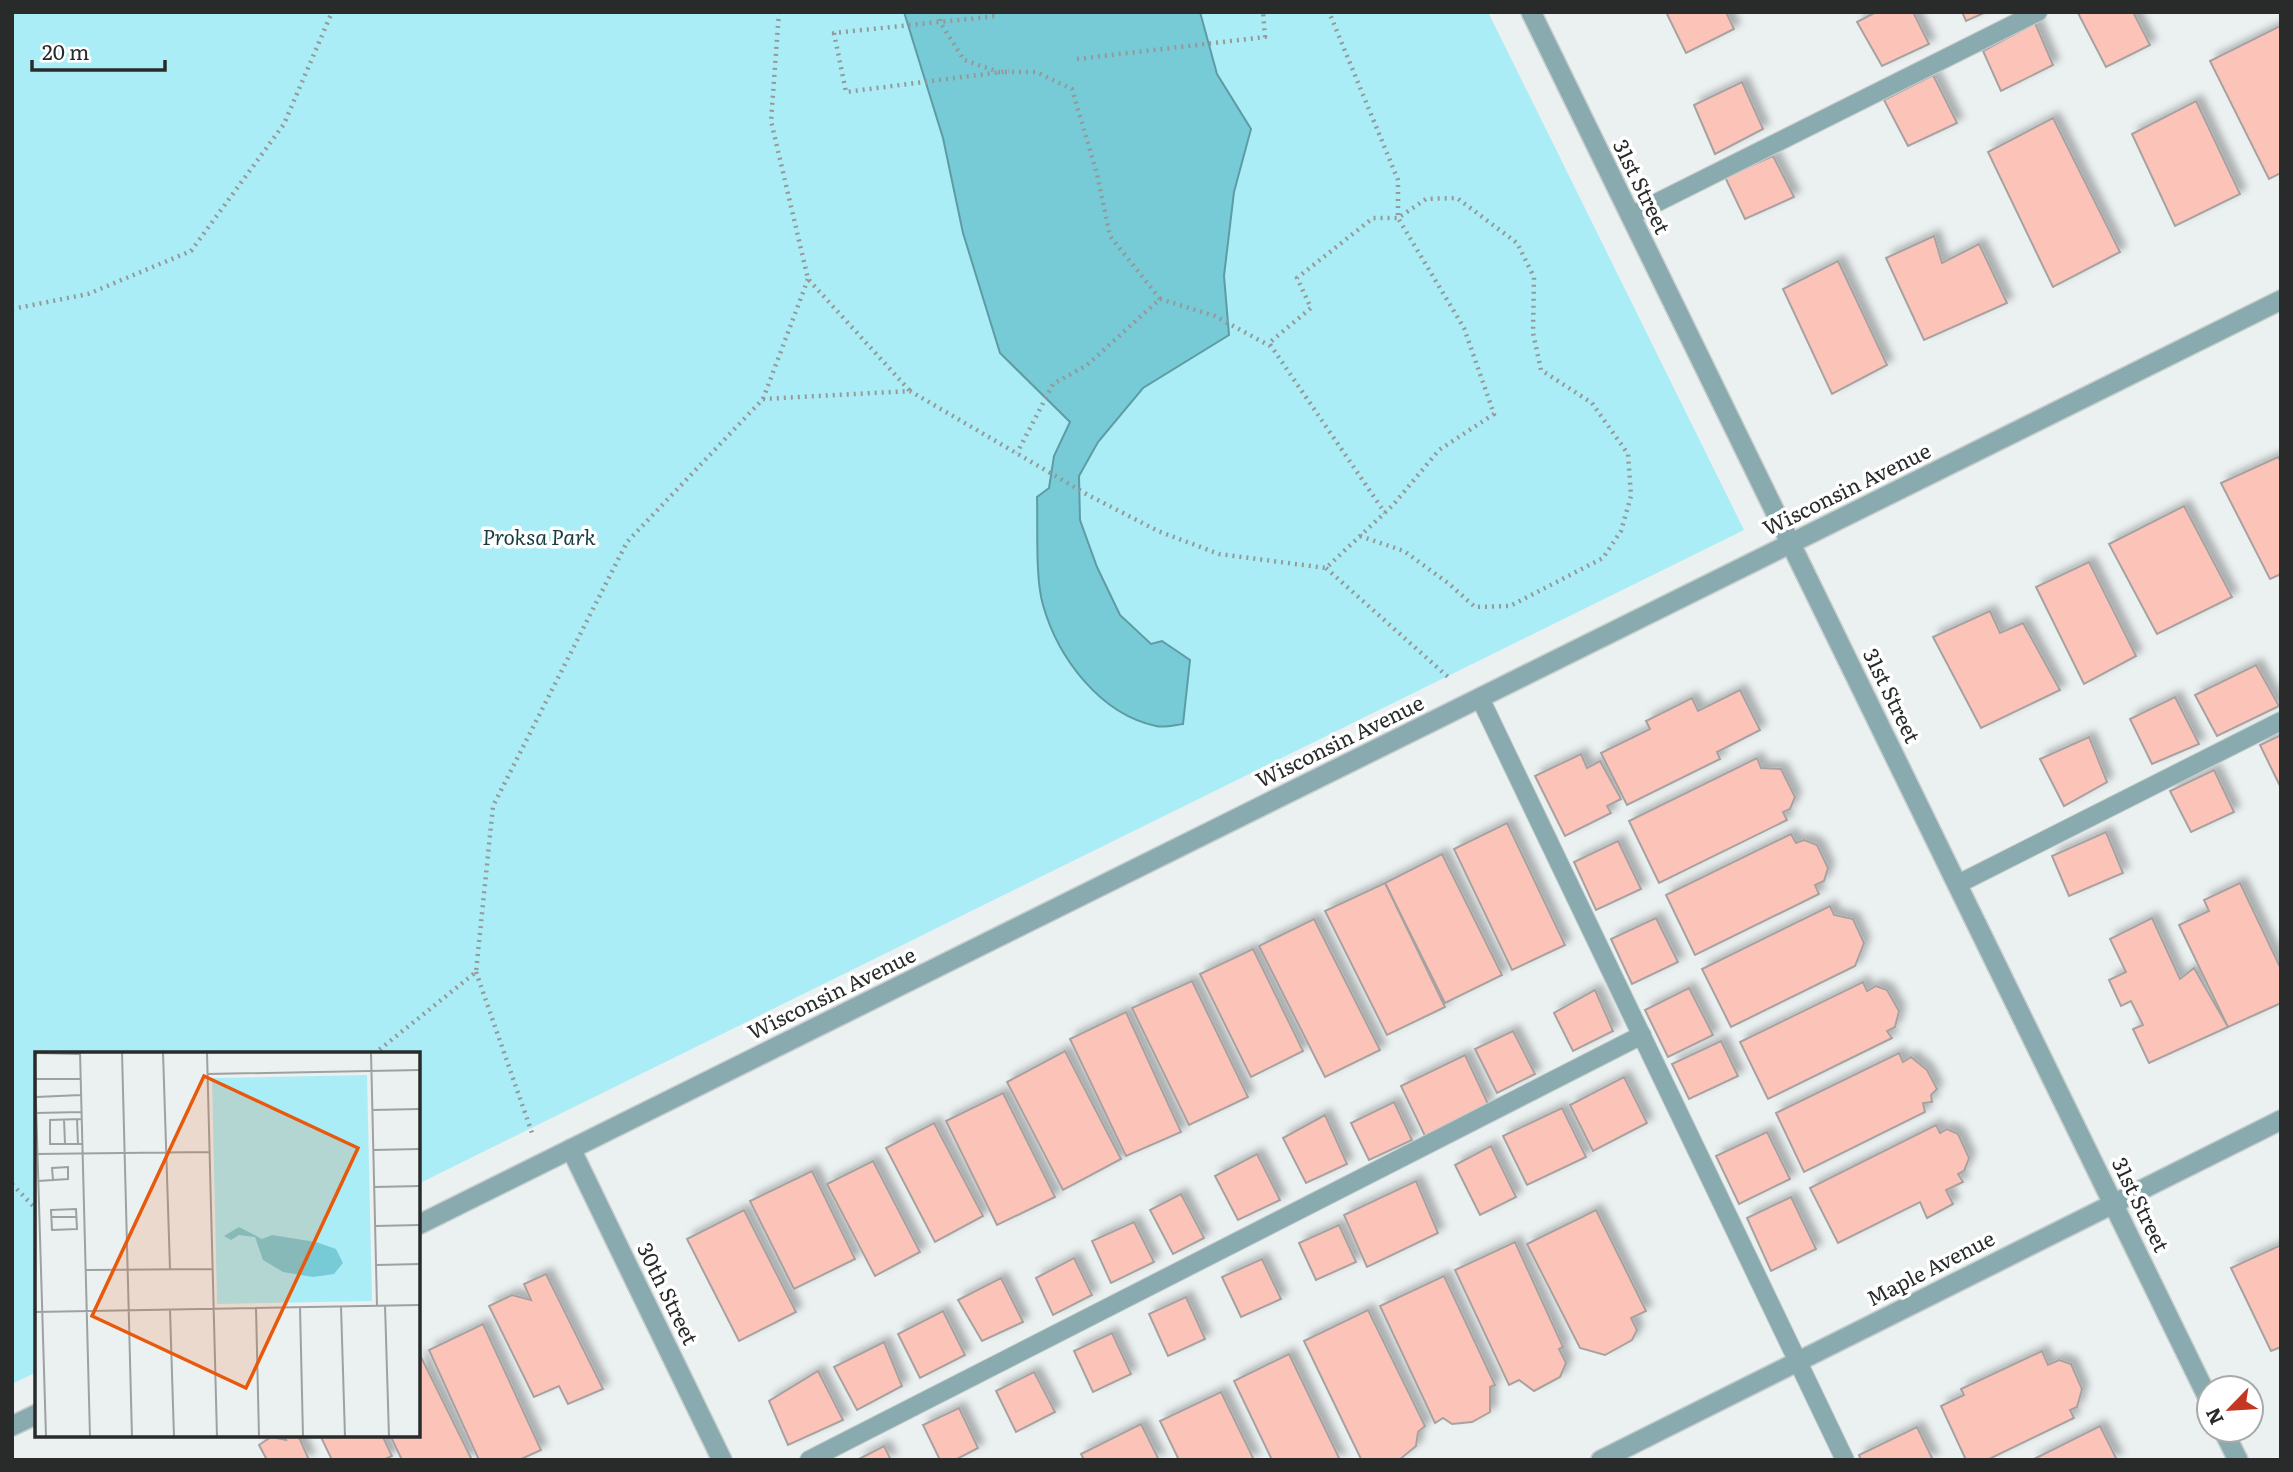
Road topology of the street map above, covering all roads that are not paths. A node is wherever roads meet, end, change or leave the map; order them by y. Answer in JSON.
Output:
{"nodes":[{"id":1,"x":1531,"y":12,"type":"edge"},
{"id":2,"x":2038,"y":12,"type":"edge"},
{"id":3,"x":1630,"y":216,"type":"junction"},
{"id":4,"x":2281,"y":300,"type":"edge"},
{"id":5,"x":1790,"y":543,"type":"junction"},
{"id":6,"x":1480,"y":698,"type":"junction"},
{"id":7,"x":2281,"y":721,"type":"edge"},
{"id":8,"x":1958,"y":884,"type":"junction"},
{"id":9,"x":1642,"y":1035,"type":"junction"},
{"id":10,"x":2281,"y":1120,"type":"edge"},
{"id":11,"x":571,"y":1149,"type":"junction"},
{"id":12,"x":2114,"y":1203,"type":"junction"},
{"id":13,"x":420,"y":1224,"type":"edge"},
{"id":14,"x":1798,"y":1361,"type":"junction"},
{"id":15,"x":2196,"y":1374,"type":"edge"},
{"id":16,"x":35,"y":1415,"type":"edge"},
{"id":17,"x":12,"y":1426,"type":"edge"},
{"id":18,"x":2230,"y":1444,"type":"edge"},
{"id":19,"x":722,"y":1460,"type":"edge"},
{"id":20,"x":809,"y":1460,"type":"edge"},
{"id":21,"x":1601,"y":1460,"type":"edge"},
{"id":22,"x":1845,"y":1460,"type":"edge"},
{"id":23,"x":2238,"y":1460,"type":"edge"}],
"edges":[{"from":1,"to":3,"type":"street","name":"31st Street"},
{"from":2,"to":3,"type":"lane"},
{"from":3,"to":5,"type":"street","name":"31st Street"},
{"from":4,"to":5,"type":"street","name":"Wisconsin Avenue"},
{"from":5,"to":6,"type":"street","name":"Wisconsin Avenue"},
{"from":5,"to":8,"type":"street","name":"31st Street"},
{"from":6,"to":9,"type":"lane"},
{"from":6,"to":11,"type":"street","name":"Wisconsin Avenue"},
{"from":7,"to":8,"type":"lane"},
{"from":8,"to":12,"type":"street","name":"31st Street"},
{"from":9,"to":14,"type":"lane"},
{"from":9,"to":20,"type":"lane"},
{"from":10,"to":12,"type":"street","name":"Maple Avenue"},
{"from":11,"to":13,"type":"street","name":"Wisconsin Avenue"},
{"from":11,"to":19,"type":"street","name":"30th Street"},
{"from":12,"to":14,"type":"street","name":"Maple Avenue"},
{"from":12,"to":15,"type":"street","name":"31st Street"},
{"from":14,"to":21,"type":"street","name":"Maple Avenue"},
{"from":14,"to":22,"type":"lane"},
{"from":16,"to":17,"type":"street"},
{"from":18,"to":23,"type":"street"}]}
